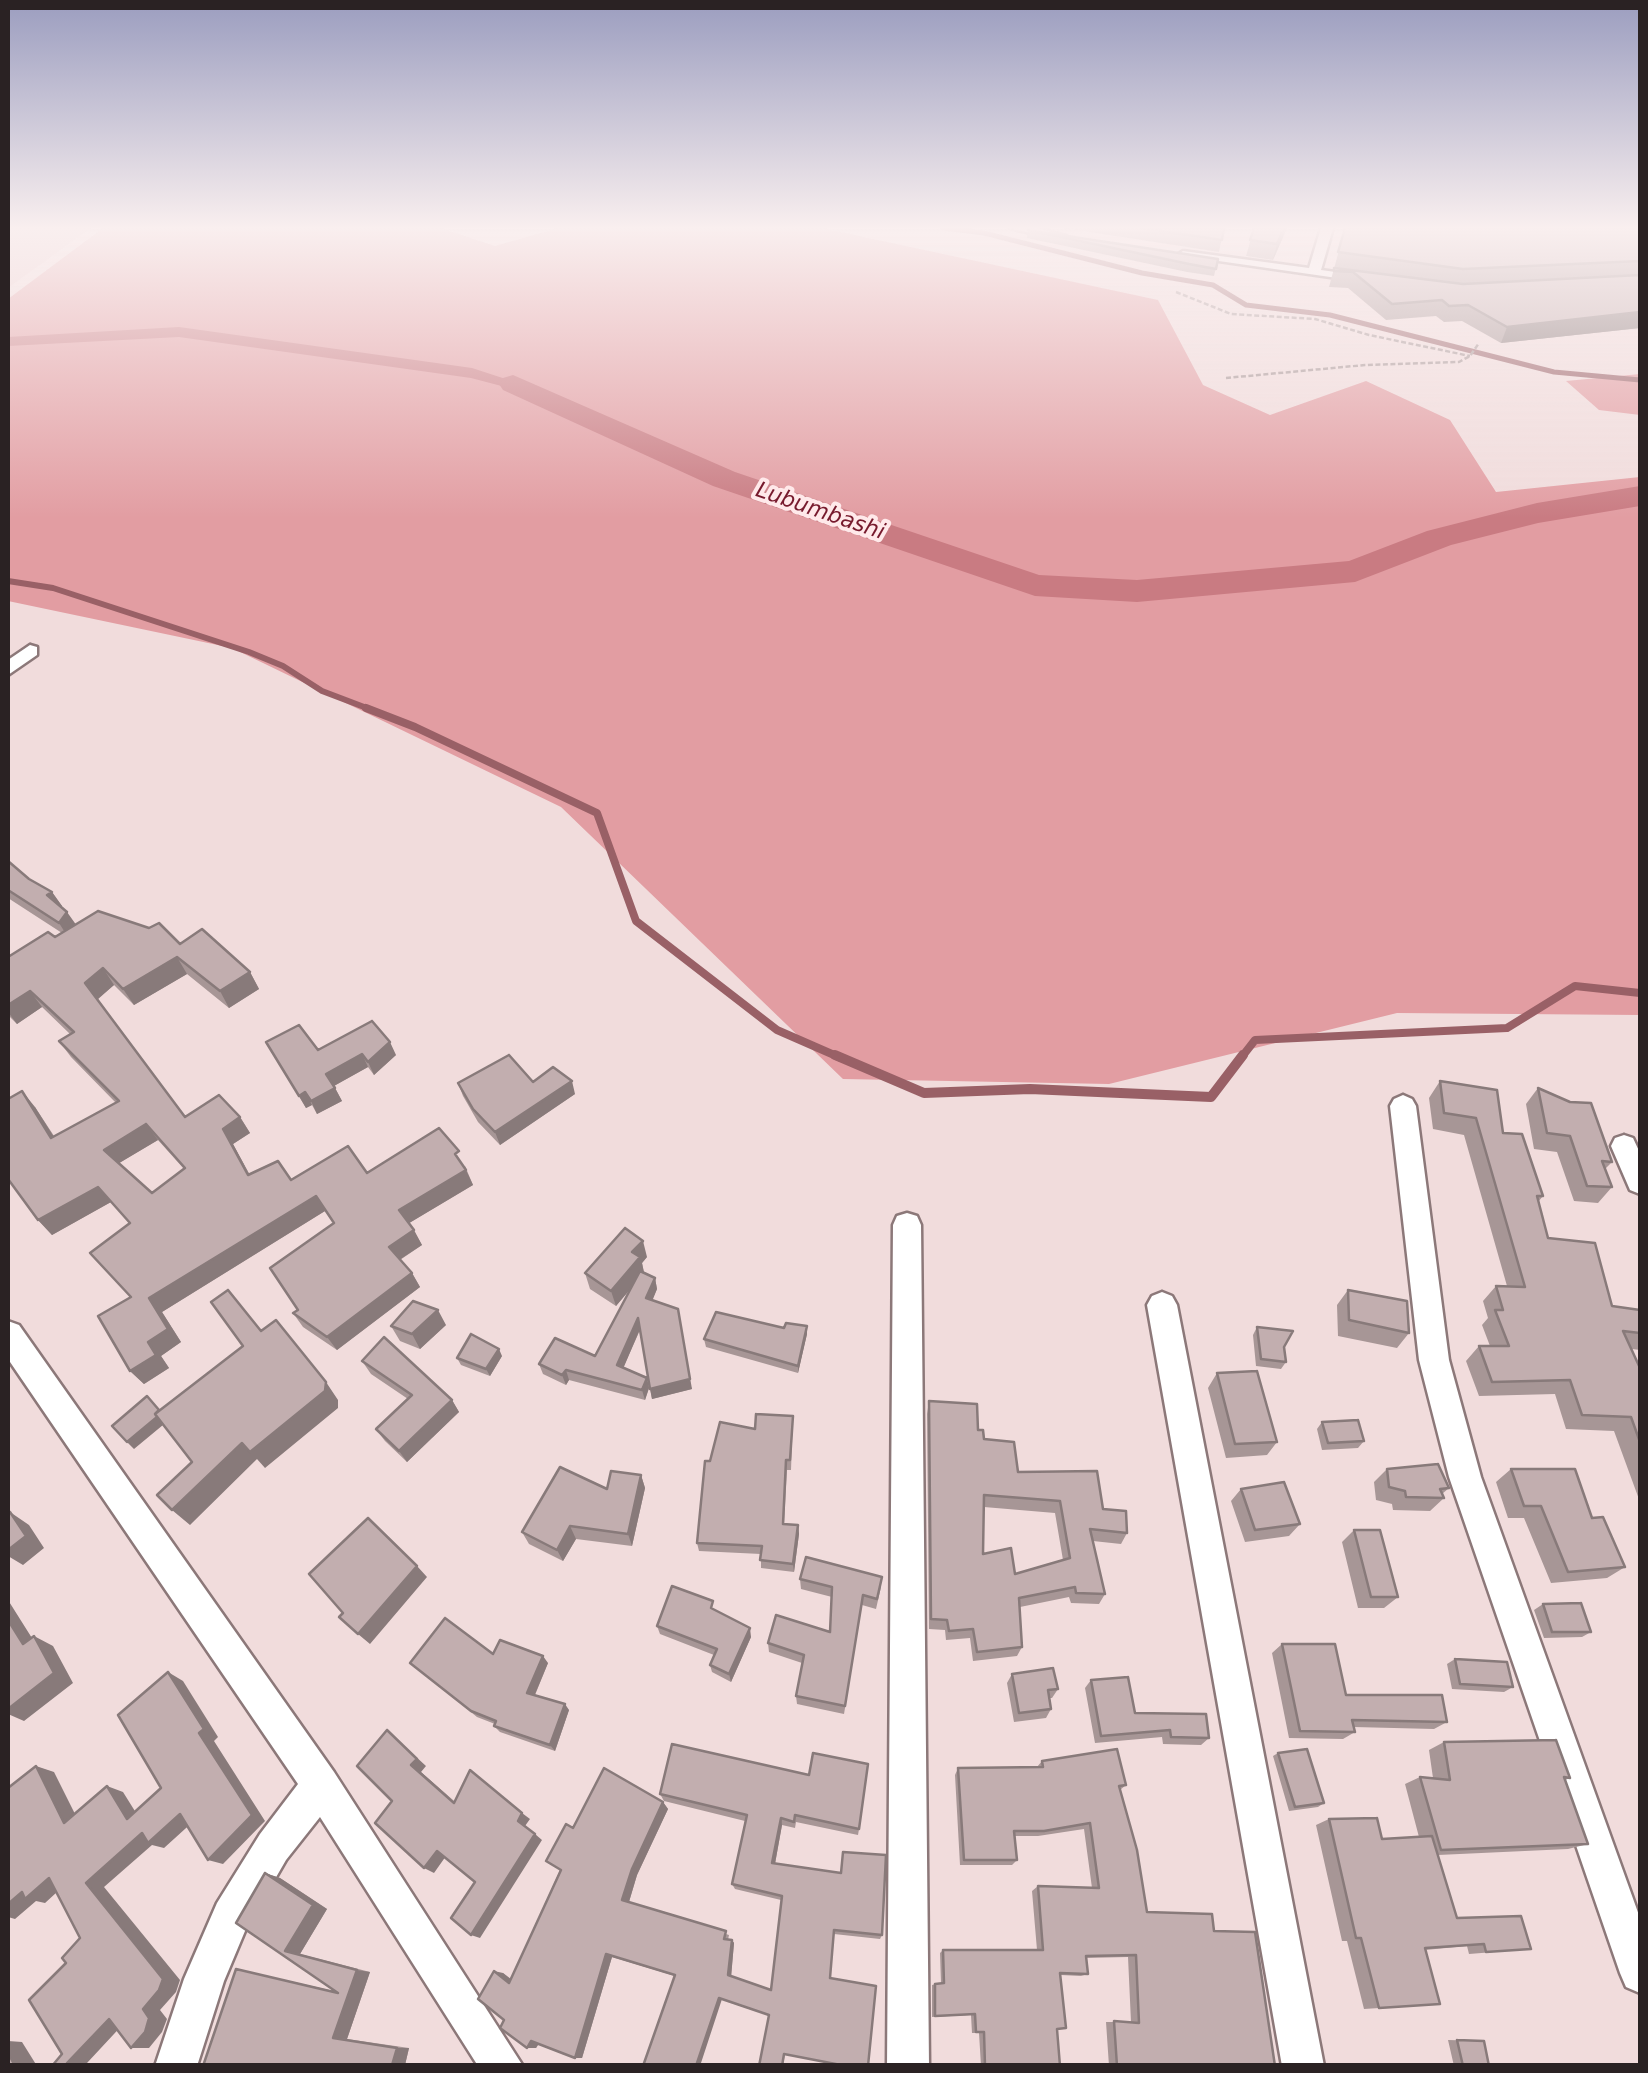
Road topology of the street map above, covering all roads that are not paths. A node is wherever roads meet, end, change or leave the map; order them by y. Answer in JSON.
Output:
{"nodes":[{"id":1,"x":30,"y":651,"type":"dead end"},
{"id":2,"x":8,"y":669,"type":"edge"},
{"id":3,"x":1403,"y":1106,"type":"dead end"},
{"id":4,"x":1624,"y":1146,"type":"dead end"},
{"id":5,"x":1640,"y":1182,"type":"edge"},
{"id":6,"x":908,"y":1226,"type":"dead end"},
{"id":7,"x":1162,"y":1305,"type":"dead end"},
{"id":8,"x":8,"y":1335,"type":"edge"},
{"id":9,"x":321,"y":1785,"type":"junction"},
{"id":10,"x":1640,"y":1974,"type":"edge"},
{"id":11,"x":176,"y":2066,"type":"edge"},
{"id":12,"x":502,"y":2066,"type":"edge"},
{"id":13,"x":908,"y":2066,"type":"edge"},
{"id":14,"x":1302,"y":2066,"type":"edge"}],
"edges":[{"from":1,"to":2,"type":"street"},
{"from":3,"to":10,"type":"street"},
{"from":4,"to":5,"type":"street"},
{"from":6,"to":13,"type":"street"},
{"from":7,"to":14,"type":"street"},
{"from":8,"to":9,"type":"street"},
{"from":9,"to":11,"type":"street"},
{"from":9,"to":12,"type":"street"}]}
